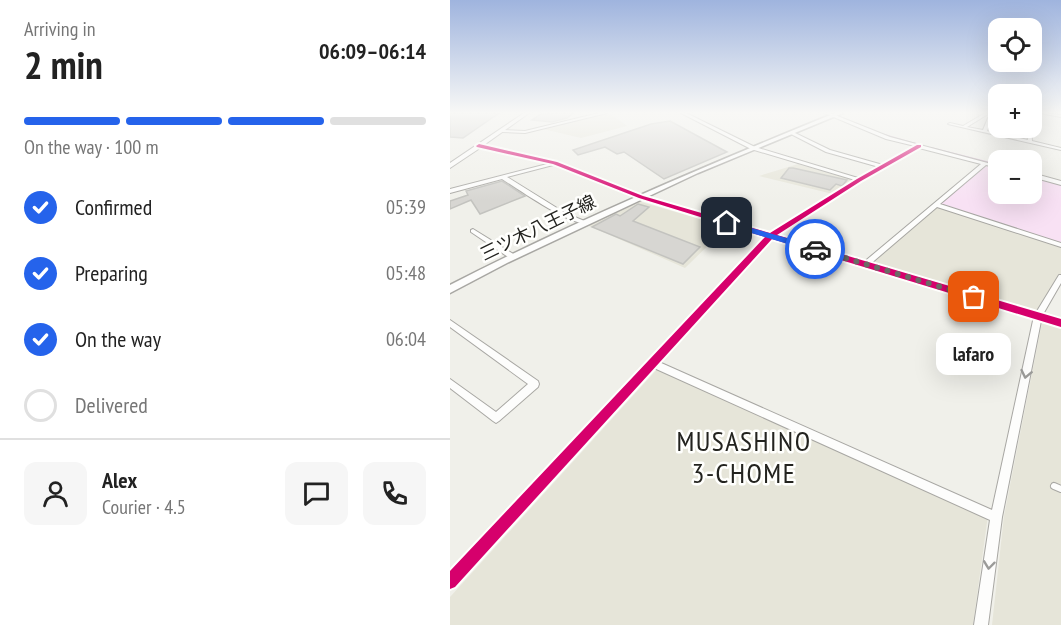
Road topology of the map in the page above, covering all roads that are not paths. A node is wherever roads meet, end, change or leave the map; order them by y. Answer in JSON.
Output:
{"nodes":[{"id":1,"x":485,"y":142,"type":"edge"},
{"id":2,"x":741,"y":142,"type":"edge"},
{"id":3,"x":768,"y":142,"type":"edge"},
{"id":4,"x":810,"y":142,"type":"edge"},
{"id":5,"x":904,"y":142,"type":"edge"},
{"id":6,"x":1030,"y":142,"type":"edge"},
{"id":7,"x":479,"y":146,"type":"junction"},
{"id":8,"x":919,"y":146,"type":"junction"},
{"id":9,"x":753,"y":148,"type":"junction"},
{"id":10,"x":1061,"y":149,"type":"edge"},
{"id":11,"x":555,"y":163,"type":"junction"},
{"id":12,"x":985,"y":163,"type":"junction"},
{"id":13,"x":988,"y":164,"type":"edge"},
{"id":14,"x":450,"y":166,"type":"edge"},
{"id":15,"x":882,"y":166,"type":"junction"},
{"id":16,"x":503,"y":177,"type":"junction"},
{"id":17,"x":1042,"y":178,"type":"edge"},
{"id":18,"x":859,"y":180,"type":"junction"},
{"id":19,"x":1061,"y":183,"type":"edge"},
{"id":20,"x":450,"y":191,"type":"edge"},
{"id":21,"x":641,"y":197,"type":"junction"},
{"id":22,"x":936,"y":205,"type":"junction"},
{"id":23,"x":585,"y":223,"type":"junction"},
{"id":24,"x":472,"y":231,"type":"dead end"},
{"id":25,"x":770,"y":236,"type":"junction"},
{"id":26,"x":1061,"y":245,"type":"edge"},
{"id":27,"x":513,"y":257,"type":"junction"},
{"id":28,"x":866,"y":264,"type":"junction"},
{"id":29,"x":1061,"y":277,"type":"edge"},
{"id":30,"x":450,"y":289,"type":"edge"},
{"id":31,"x":1038,"y":316,"type":"junction"},
{"id":32,"x":450,"y":322,"type":"edge"},
{"id":33,"x":1061,"y":323,"type":"edge"},
{"id":34,"x":652,"y":363,"type":"junction"},
{"id":35,"x":450,"y":383,"type":"edge"},
{"id":36,"x":1054,"y":486,"type":"dead end"},
{"id":37,"x":1061,"y":489,"type":"edge"},
{"id":38,"x":996,"y":516,"type":"junction"},
{"id":39,"x":450,"y":582,"type":"edge"},
{"id":40,"x":981,"y":625,"type":"edge"}],
"edges":[{"from":1,"to":7,"type":"street"},
{"from":2,"to":9,"type":"street"},
{"from":3,"to":9,"type":"main road","name":"三ツ木八王子線"},
{"from":4,"to":15,"type":"street"},
{"from":5,"to":8,"type":"street"},
{"from":6,"to":10,"type":"street"},
{"from":7,"to":11,"type":"street"},
{"from":7,"to":14,"type":"street"},
{"from":8,"to":12,"type":"street"},
{"from":8,"to":15,"type":"street"},
{"from":9,"to":18,"type":"street"},
{"from":9,"to":21,"type":"main road","name":"三ツ木八王子線"},
{"from":11,"to":16,"type":"street"},
{"from":11,"to":21,"type":"street"},
{"from":12,"to":13,"type":"street"},
{"from":12,"to":22,"type":"street"},
{"from":15,"to":18,"type":"street"},
{"from":16,"to":20,"type":"street"},
{"from":16,"to":23,"type":"street"},
{"from":17,"to":19,"type":"street"},
{"from":18,"to":25,"type":"street"},
{"from":21,"to":23,"type":"main road","name":"三ツ木八王子線"},
{"from":21,"to":25,"type":"street"},
{"from":22,"to":26,"type":"street"},
{"from":22,"to":28,"type":"street"},
{"from":23,"to":27,"type":"main road","name":"三ツ木八王子線"},
{"from":24,"to":27,"type":"street"},
{"from":25,"to":28,"type":"street"},
{"from":25,"to":34,"type":"street"},
{"from":27,"to":30,"type":"main road","name":"三ツ木八王子線"},
{"from":28,"to":31,"type":"street"},
{"from":29,"to":31,"type":"street"},
{"from":31,"to":33,"type":"street"},
{"from":31,"to":38,"type":"street","one_way":true},
{"from":32,"to":35,"type":"street"},
{"from":34,"to":38,"type":"street"},
{"from":34,"to":39,"type":"street"},
{"from":36,"to":37,"type":"lane"},
{"from":38,"to":40,"type":"street","one_way":true}]}
